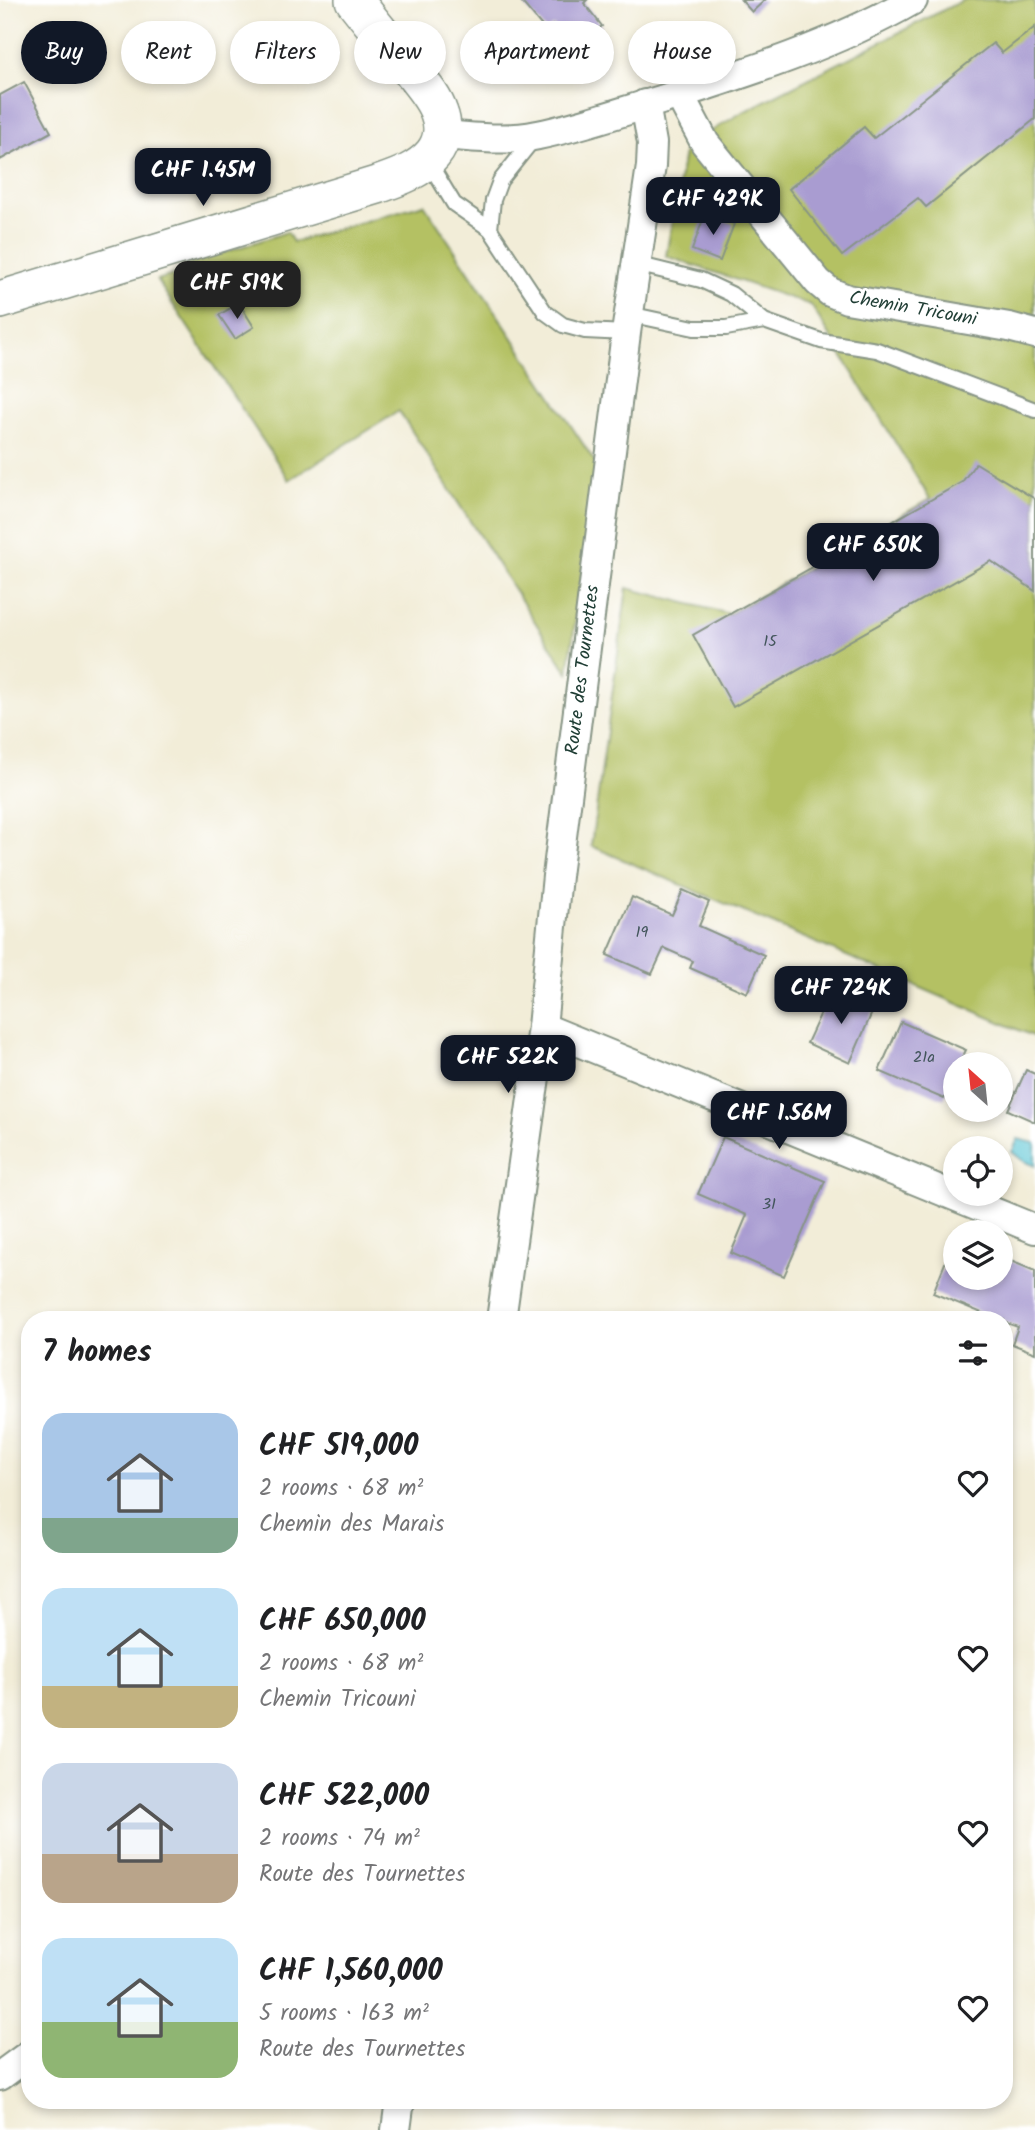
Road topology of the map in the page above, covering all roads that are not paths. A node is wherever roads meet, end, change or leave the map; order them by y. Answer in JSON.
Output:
{"nodes":[{"id":1,"x":354,"y":0,"type":"edge"},
{"id":2,"x":913,"y":0,"type":"edge"},
{"id":3,"x":679,"y":94,"type":"junction"},
{"id":4,"x":645,"y":104,"type":"junction"},
{"id":5,"x":537,"y":136,"type":"junction"},
{"id":6,"x":435,"y":147,"type":"junction"},
{"id":7,"x":490,"y":229,"type":"junction"},
{"id":8,"x":636,"y":264,"type":"junction"},
{"id":9,"x":0,"y":300,"type":"edge"},
{"id":10,"x":764,"y":321,"type":"junction"},
{"id":11,"x":627,"y":324,"type":"junction"},
{"id":12,"x":1035,"y":334,"type":"edge"},
{"id":13,"x":1035,"y":410,"type":"edge"},
{"id":14,"x":542,"y":1027,"type":"junction"},
{"id":15,"x":1035,"y":1229,"type":"edge"},
{"id":16,"x":502,"y":1311,"type":"edge"},
{"id":17,"x":21,"y":2061,"type":"edge"},
{"id":18,"x":0,"y":2076,"type":"edge"},
{"id":19,"x":399,"y":2109,"type":"edge"},
{"id":20,"x":396,"y":2130,"type":"edge"}],
"edges":[{"from":1,"to":6,"type":"street"},
{"from":2,"to":3,"type":"street"},
{"from":3,"to":4,"type":"street"},
{"from":3,"to":12,"type":"street","name":"Chemin Tricouni"},
{"from":4,"to":5,"type":"street"},
{"from":4,"to":8,"type":"street","name":"Route des Tournettes"},
{"from":5,"to":6,"type":"street"},
{"from":5,"to":7,"type":"lane"},
{"from":6,"to":7,"type":"lane"},
{"from":6,"to":9,"type":"street"},
{"from":7,"to":11,"type":"lane"},
{"from":8,"to":10,"type":"lane"},
{"from":8,"to":11,"type":"street","name":"Route des Tournettes"},
{"from":10,"to":11,"type":"lane"},
{"from":10,"to":13,"type":"lane"},
{"from":11,"to":14,"type":"street","name":"Route des Tournettes"},
{"from":14,"to":15,"type":"street"},
{"from":14,"to":16,"type":"street","name":"Route des Tournettes"},
{"from":17,"to":18,"type":"street"},
{"from":19,"to":20,"type":"street"}]}
